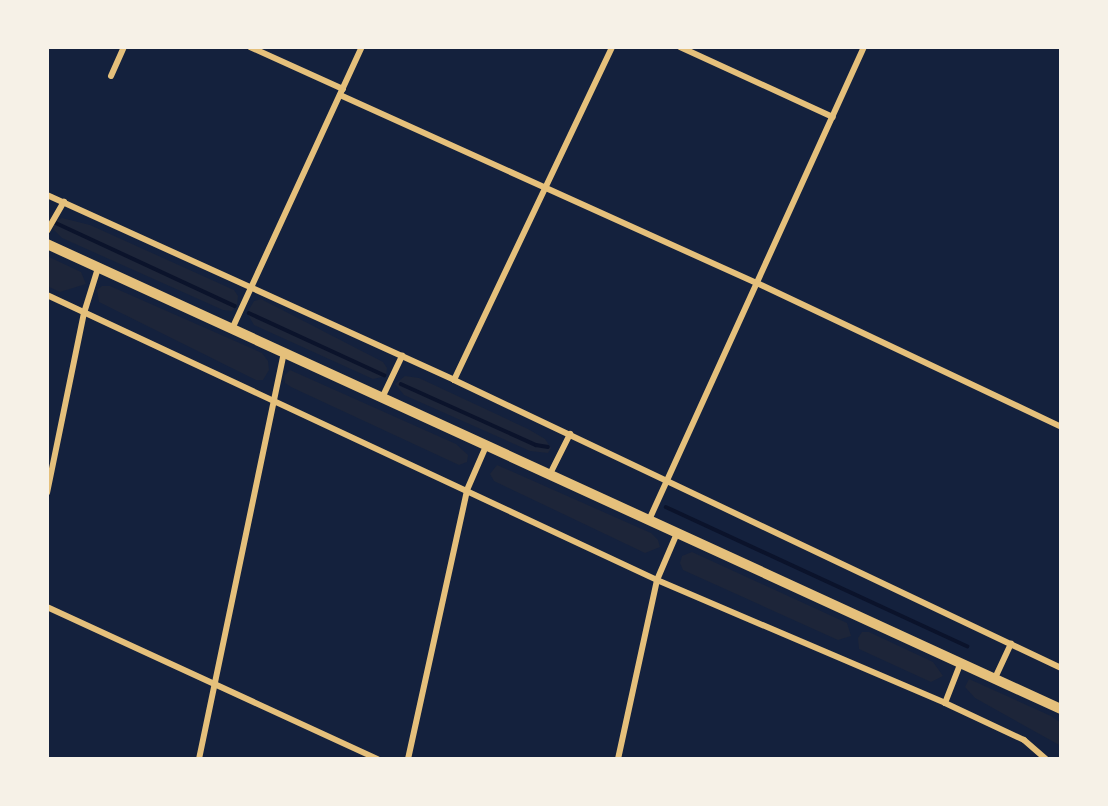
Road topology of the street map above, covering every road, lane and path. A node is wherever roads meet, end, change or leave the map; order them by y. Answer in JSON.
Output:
{"nodes":[{"id":1,"x":124,"y":47,"type":"edge"},
{"id":2,"x":250,"y":47,"type":"edge"},
{"id":3,"x":362,"y":47,"type":"edge"},
{"id":4,"x":612,"y":47,"type":"edge"},
{"id":5,"x":680,"y":47,"type":"edge"},
{"id":6,"x":864,"y":47,"type":"edge"},
{"id":7,"x":111,"y":76,"type":"dead end"},
{"id":8,"x":341,"y":92,"type":"junction"},
{"id":9,"x":833,"y":117,"type":"junction"},
{"id":10,"x":547,"y":188,"type":"junction"},
{"id":11,"x":47,"y":195,"type":"edge"},
{"id":12,"x":64,"y":202,"type":"junction"},
{"id":13,"x":47,"y":231,"type":"edge"},
{"id":14,"x":47,"y":244,"type":"edge"},
{"id":15,"x":98,"y":268,"type":"junction"},
{"id":16,"x":758,"y":283,"type":"junction"},
{"id":17,"x":252,"y":286,"type":"junction"},
{"id":18,"x":47,"y":295,"type":"edge"},
{"id":19,"x":85,"y":313,"type":"junction"},
{"id":20,"x":232,"y":329,"type":"junction"},
{"id":21,"x":284,"y":353,"type":"junction"},
{"id":22,"x":402,"y":356,"type":"junction"},
{"id":23,"x":454,"y":380,"type":"junction"},
{"id":24,"x":382,"y":398,"type":"junction"},
{"id":25,"x":275,"y":399,"type":"junction"},
{"id":26,"x":1061,"y":427,"type":"edge"},
{"id":27,"x":570,"y":434,"type":"junction"},
{"id":28,"x":486,"y":446,"type":"junction"},
{"id":29,"x":550,"y":474,"type":"junction"},
{"id":30,"x":667,"y":480,"type":"junction"},
{"id":31,"x":467,"y":490,"type":"junction"},
{"id":32,"x":47,"y":493,"type":"edge"},
{"id":33,"x":649,"y":520,"type":"junction"},
{"id":34,"x":677,"y":533,"type":"junction"},
{"id":35,"x":657,"y":580,"type":"junction"},
{"id":36,"x":47,"y":607,"type":"edge"},
{"id":37,"x":1011,"y":645,"type":"junction"},
{"id":38,"x":961,"y":662,"type":"junction"},
{"id":39,"x":1061,"y":668,"type":"edge"},
{"id":40,"x":995,"y":678,"type":"junction"},
{"id":41,"x":215,"y":685,"type":"junction"},
{"id":42,"x":1030,"y":695,"type":"junction"},
{"id":43,"x":945,"y":703,"type":"junction"},
{"id":44,"x":1061,"y":709,"type":"edge"},
{"id":45,"x":1061,"y":717,"type":"edge"},
{"id":46,"x":1043,"y":757,"type":"edge"},
{"id":47,"x":199,"y":759,"type":"edge"},
{"id":48,"x":378,"y":759,"type":"edge"},
{"id":49,"x":408,"y":759,"type":"edge"},
{"id":50,"x":618,"y":759,"type":"edge"}],
"edges":[{"from":1,"to":7,"type":"street"},
{"from":2,"to":8,"type":"street"},
{"from":3,"to":8,"type":"street"},
{"from":4,"to":10,"type":"street"},
{"from":5,"to":9,"type":"street"},
{"from":6,"to":9,"type":"street"},
{"from":8,"to":10,"type":"street"},
{"from":8,"to":17,"type":"street"},
{"from":9,"to":16,"type":"street"},
{"from":10,"to":16,"type":"street"},
{"from":10,"to":23,"type":"street"},
{"from":11,"to":12,"type":"street"},
{"from":12,"to":13,"type":"street"},
{"from":12,"to":17,"type":"street"},
{"from":14,"to":15,"type":"highway"},
{"from":15,"to":19,"type":"street"},
{"from":15,"to":20,"type":"highway"},
{"from":16,"to":26,"type":"street"},
{"from":16,"to":30,"type":"street"},
{"from":17,"to":20,"type":"street"},
{"from":17,"to":22,"type":"street"},
{"from":18,"to":19,"type":"street"},
{"from":19,"to":25,"type":"street"},
{"from":19,"to":32,"type":"street"},
{"from":20,"to":21,"type":"highway"},
{"from":21,"to":24,"type":"highway"},
{"from":21,"to":25,"type":"street"},
{"from":22,"to":23,"type":"street"},
{"from":22,"to":24,"type":"street"},
{"from":23,"to":27,"type":"street"},
{"from":24,"to":28,"type":"highway"},
{"from":25,"to":31,"type":"street"},
{"from":25,"to":41,"type":"street"},
{"from":27,"to":29,"type":"street"},
{"from":27,"to":30,"type":"street"},
{"from":28,"to":29,"type":"highway"},
{"from":28,"to":31,"type":"street"},
{"from":29,"to":33,"type":"highway"},
{"from":30,"to":33,"type":"street"},
{"from":30,"to":37,"type":"street"},
{"from":31,"to":35,"type":"street"},
{"from":31,"to":49,"type":"street"},
{"from":33,"to":34,"type":"highway"},
{"from":34,"to":35,"type":"street"},
{"from":34,"to":38,"type":"highway"},
{"from":35,"to":43,"type":"street"},
{"from":35,"to":50,"type":"street"},
{"from":36,"to":41,"type":"street"},
{"from":37,"to":39,"type":"street"},
{"from":37,"to":40,"type":"street"},
{"from":38,"to":40,"type":"highway"},
{"from":38,"to":43,"type":"street"},
{"from":40,"to":42,"type":"highway"},
{"from":41,"to":47,"type":"street"},
{"from":41,"to":48,"type":"street"},
{"from":42,"to":44,"type":"highway"},
{"from":42,"to":45,"type":"highway"},
{"from":43,"to":46,"type":"street"}]}
